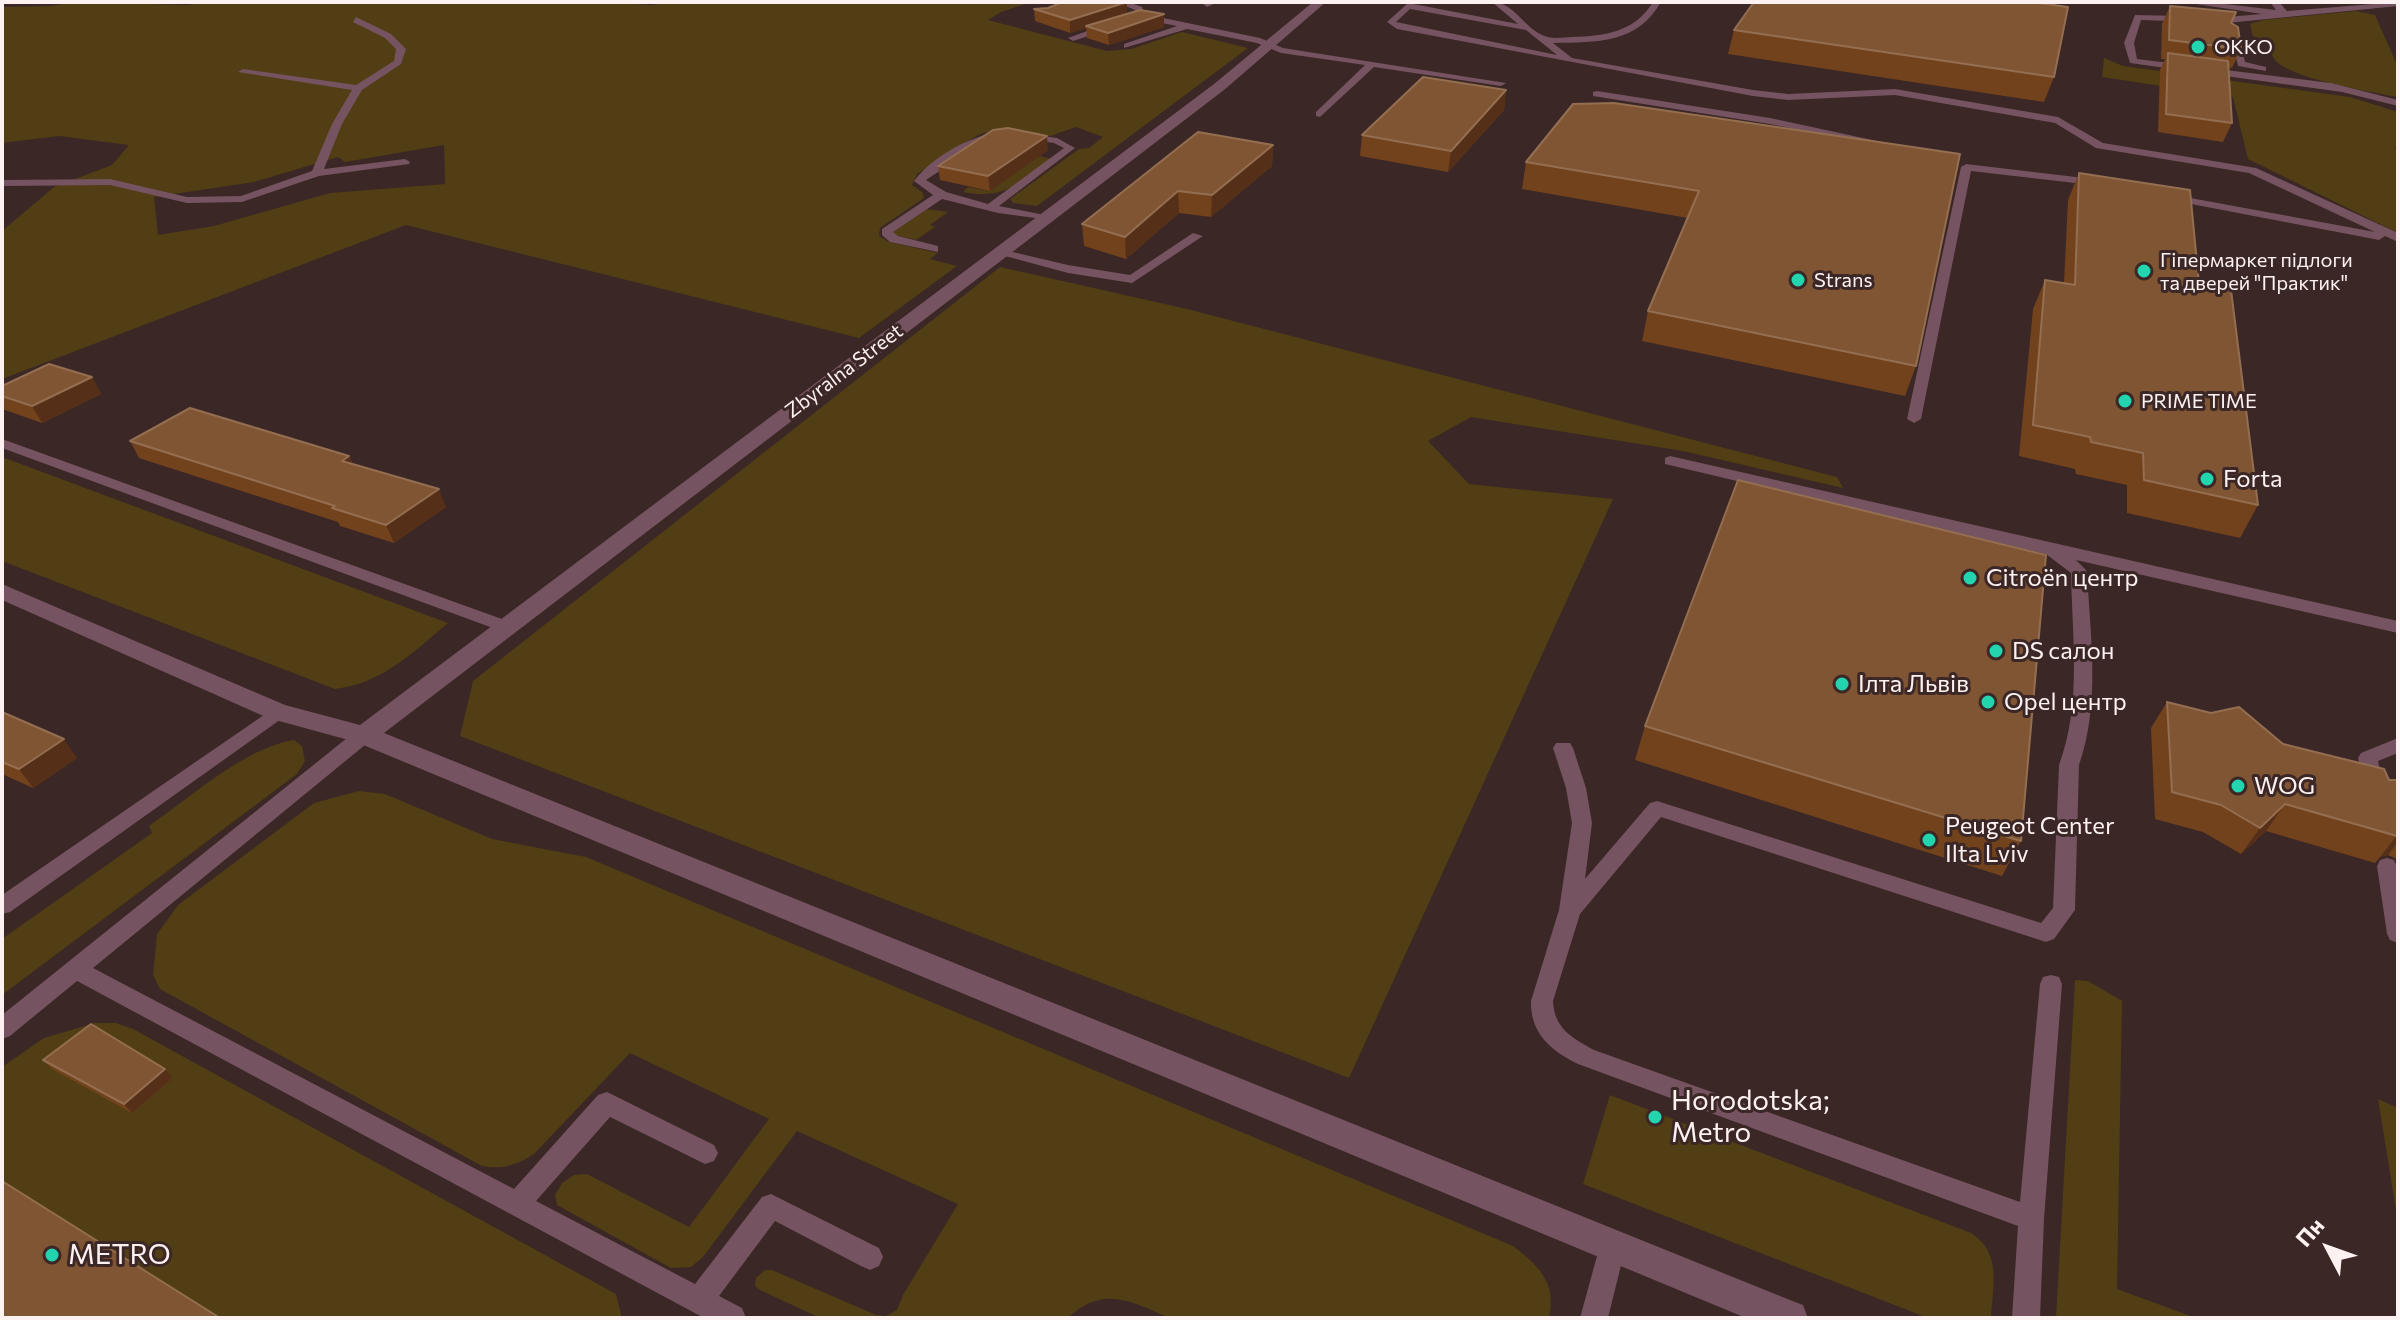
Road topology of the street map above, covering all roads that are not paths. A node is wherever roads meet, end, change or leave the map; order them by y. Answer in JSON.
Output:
{"nodes":[{"id":1,"x":1120,"y":2,"type":"edge"},
{"id":2,"x":1320,"y":2,"type":"edge"},
{"id":3,"x":1496,"y":2,"type":"edge"},
{"id":4,"x":1657,"y":2,"type":"edge"},
{"id":5,"x":2187,"y":2,"type":"edge"},
{"id":6,"x":2274,"y":2,"type":"edge"},
{"id":7,"x":2398,"y":3,"type":"edge"},
{"id":8,"x":2284,"y":14,"type":"junction"},
{"id":9,"x":1140,"y":16,"type":"junction"},
{"id":10,"x":356,"y":20,"type":"dead end"},
{"id":11,"x":1126,"y":20,"type":"edge"},
{"id":12,"x":1113,"y":25,"type":"edge"},
{"id":13,"x":1184,"y":27,"type":"junction"},
{"id":14,"x":1530,"y":29,"type":"junction"},
{"id":15,"x":2228,"y":30,"type":"junction"},
{"id":16,"x":1073,"y":38,"type":"edge"},
{"id":17,"x":1543,"y":40,"type":"junction"},
{"id":18,"x":1270,"y":45,"type":"junction"},
{"id":19,"x":1127,"y":46,"type":"edge"},
{"id":20,"x":1569,"y":60,"type":"junction"},
{"id":21,"x":1372,"y":64,"type":"junction"},
{"id":22,"x":243,"y":72,"type":"dead end"},
{"id":23,"x":1501,"y":83,"type":"dead end"},
{"id":24,"x":358,"y":88,"type":"junction"},
{"id":25,"x":2343,"y":89,"type":"junction"},
{"id":26,"x":1597,"y":94,"type":"dead end"},
{"id":27,"x":2398,"y":103,"type":"edge"},
{"id":28,"x":1320,"y":114,"type":"dead end"},
{"id":29,"x":1926,"y":154,"type":"edge"},
{"id":30,"x":405,"y":162,"type":"dead end"},
{"id":31,"x":1953,"y":162,"type":"edge"},
{"id":32,"x":1966,"y":167,"type":"junction"},
{"id":33,"x":317,"y":173,"type":"junction"},
{"id":34,"x":2,"y":183,"type":"edge"},
{"id":35,"x":2114,"y":185,"type":"edge"},
{"id":36,"x":2157,"y":194,"type":"edge"},
{"id":37,"x":940,"y":195,"type":"junction"},
{"id":38,"x":992,"y":206,"type":"junction"},
{"id":39,"x":1046,"y":218,"type":"junction"},
{"id":40,"x":1197,"y":236,"type":"dead end"},
{"id":41,"x":2398,"y":238,"type":"edge"},
{"id":42,"x":934,"y":249,"type":"dead end"},
{"id":43,"x":1000,"y":253,"type":"junction"},
{"id":44,"x":1914,"y":419,"type":"dead end"},
{"id":45,"x":2,"y":443,"type":"edge"},
{"id":46,"x":1670,"y":461,"type":"dead end"},
{"id":47,"x":2048,"y":547,"type":"junction"},
{"id":48,"x":2,"y":591,"type":"edge"},
{"id":49,"x":507,"y":627,"type":"junction"},
{"id":50,"x":2398,"y":627,"type":"edge"},
{"id":51,"x":277,"y":712,"type":"junction"},
{"id":52,"x":364,"y":735,"type":"junction"},
{"id":53,"x":2398,"y":745,"type":"edge"},
{"id":54,"x":1563,"y":748,"type":"dead end"},
{"id":55,"x":2375,"y":799,"type":"edge"},
{"id":56,"x":2387,"y":866,"type":"dead end"},
{"id":57,"x":2,"y":906,"type":"edge"},
{"id":58,"x":1570,"y":911,"type":"junction"},
{"id":59,"x":2398,"y":934,"type":"edge"},
{"id":60,"x":74,"y":969,"type":"junction"},
{"id":61,"x":2051,"y":984,"type":"dead end"},
{"id":62,"x":2,"y":1029,"type":"edge"},
{"id":63,"x":705,"y":1153,"type":"dead end"},
{"id":64,"x":517,"y":1204,"type":"junction"},
{"id":65,"x":2031,"y":1219,"type":"junction"},
{"id":66,"x":1613,"y":1245,"type":"junction"},
{"id":67,"x":870,"y":1257,"type":"dead end"},
{"id":68,"x":699,"y":1301,"type":"junction"},
{"id":69,"x":732,"y":1318,"type":"edge"},
{"id":70,"x":1594,"y":1318,"type":"edge"},
{"id":71,"x":1790,"y":1318,"type":"edge"},
{"id":72,"x":2026,"y":1318,"type":"edge"}],
"edges":[{"from":1,"to":9,"type":"lane"},
{"from":2,"to":18,"type":"street","name":"Zbyralna Street"},
{"from":3,"to":14,"type":"lane"},
{"from":4,"to":17,"type":"lane"},
{"from":5,"to":8,"type":"lane"},
{"from":6,"to":8,"type":"lane"},
{"from":7,"to":8,"type":"lane"},
{"from":8,"to":15,"type":"lane"},
{"from":9,"to":11,"type":"lane"},
{"from":9,"to":13,"type":"lane"},
{"from":10,"to":24,"type":"lane"},
{"from":12,"to":16,"type":"lane"},
{"from":13,"to":18,"type":"lane"},
{"from":13,"to":19,"type":"lane"},
{"from":14,"to":17,"type":"lane"},
{"from":14,"to":20,"type":"lane"},
{"from":15,"to":25,"type":"lane"},
{"from":15,"to":25,"type":"lane"},
{"from":17,"to":20,"type":"lane"},
{"from":18,"to":21,"type":"lane"},
{"from":18,"to":39,"type":"street","name":"Zbyralna Street"},
{"from":20,"to":41,"type":"lane"},
{"from":21,"to":23,"type":"lane"},
{"from":21,"to":28,"type":"lane"},
{"from":22,"to":24,"type":"lane"},
{"from":24,"to":33,"type":"lane"},
{"from":25,"to":27,"type":"lane"},
{"from":26,"to":29,"type":"lane"},
{"from":30,"to":33,"type":"lane"},
{"from":31,"to":32,"type":"lane"},
{"from":32,"to":35,"type":"lane"},
{"from":32,"to":44,"type":"lane"},
{"from":33,"to":34,"type":"lane"},
{"from":36,"to":41,"type":"lane"},
{"from":37,"to":38,"type":"lane"},
{"from":37,"to":38,"type":"lane"},
{"from":37,"to":42,"type":"lane"},
{"from":38,"to":39,"type":"lane"},
{"from":39,"to":43,"type":"street","name":"Zbyralna Street"},
{"from":40,"to":43,"type":"lane"},
{"from":43,"to":49,"type":"street","name":"Zbyralna Street"},
{"from":45,"to":49,"type":"lane"},
{"from":46,"to":47,"type":"lane"},
{"from":47,"to":50,"type":"lane"},
{"from":47,"to":58,"type":"lane"},
{"from":48,"to":51,"type":"street"},
{"from":49,"to":52,"type":"street","name":"Zbyralna Street"},
{"from":51,"to":52,"type":"street"},
{"from":51,"to":57,"type":"lane"},
{"from":52,"to":60,"type":"lane"},
{"from":52,"to":66,"type":"street"},
{"from":53,"to":55,"type":"lane"},
{"from":54,"to":58,"type":"lane"},
{"from":56,"to":59,"type":"lane"},
{"from":58,"to":65,"type":"lane"},
{"from":60,"to":62,"type":"lane"},
{"from":60,"to":64,"type":"lane"},
{"from":61,"to":65,"type":"lane"},
{"from":63,"to":64,"type":"lane"},
{"from":64,"to":68,"type":"lane"},
{"from":65,"to":72,"type":"lane"},
{"from":66,"to":70,"type":"lane"},
{"from":66,"to":71,"type":"street"},
{"from":67,"to":68,"type":"lane"},
{"from":68,"to":69,"type":"lane"}]}
